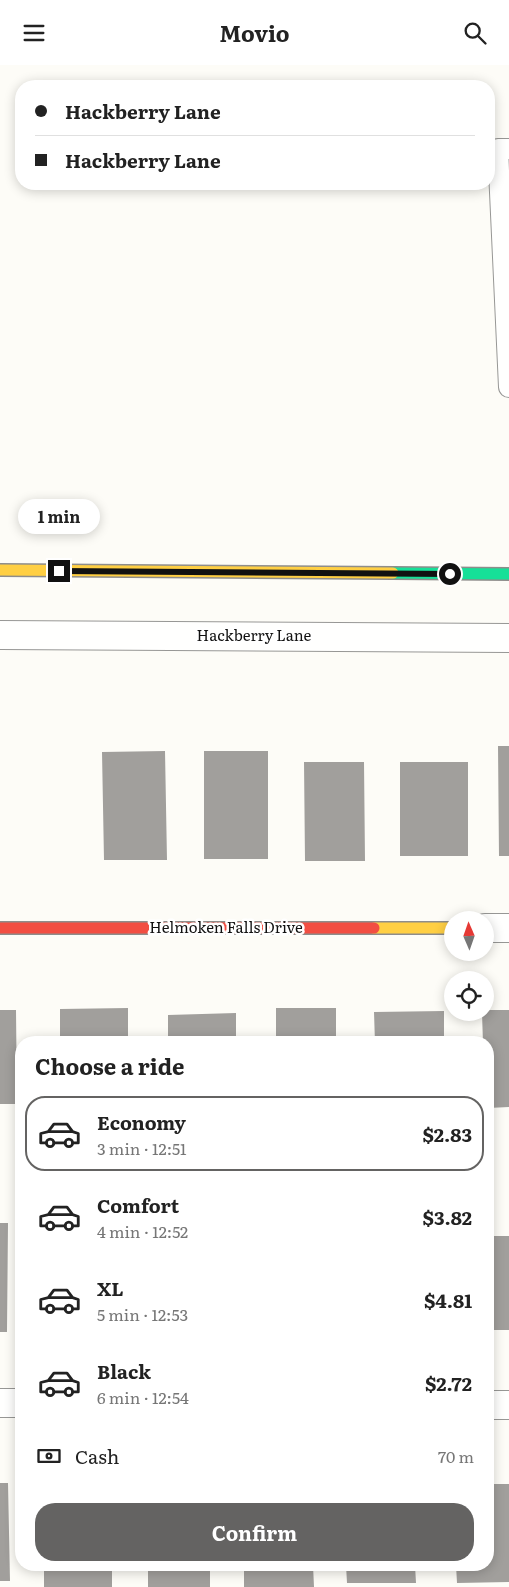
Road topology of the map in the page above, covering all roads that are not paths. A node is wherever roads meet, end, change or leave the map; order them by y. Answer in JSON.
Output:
{"nodes":[{"id":1,"x":509,"y":149,"type":"edge"},
{"id":2,"x":509,"y":387,"type":"edge"},
{"id":3,"x":0,"y":570,"type":"edge"},
{"id":4,"x":509,"y":574,"type":"edge"},
{"id":5,"x":0,"y":635,"type":"edge"},
{"id":6,"x":509,"y":638,"type":"edge"},
{"id":7,"x":0,"y":928,"type":"edge"},
{"id":8,"x":444,"y":928,"type":"edge"},
{"id":9,"x":494,"y":928,"type":"edge"},
{"id":10,"x":509,"y":928,"type":"edge"},
{"id":11,"x":0,"y":1403,"type":"edge"},
{"id":12,"x":15,"y":1403,"type":"edge"},
{"id":13,"x":494,"y":1405,"type":"edge"},
{"id":14,"x":509,"y":1405,"type":"edge"}],
"edges":[{"from":1,"to":2,"type":"lane"},
{"from":3,"to":4,"type":"street"},
{"from":5,"to":6,"type":"street","name":"Hackberry Lane"},
{"from":7,"to":8,"type":"street","name":"Helmoken Falls Drive"},
{"from":9,"to":10,"type":"street"},
{"from":11,"to":12,"type":"street"},
{"from":13,"to":14,"type":"street"}]}
